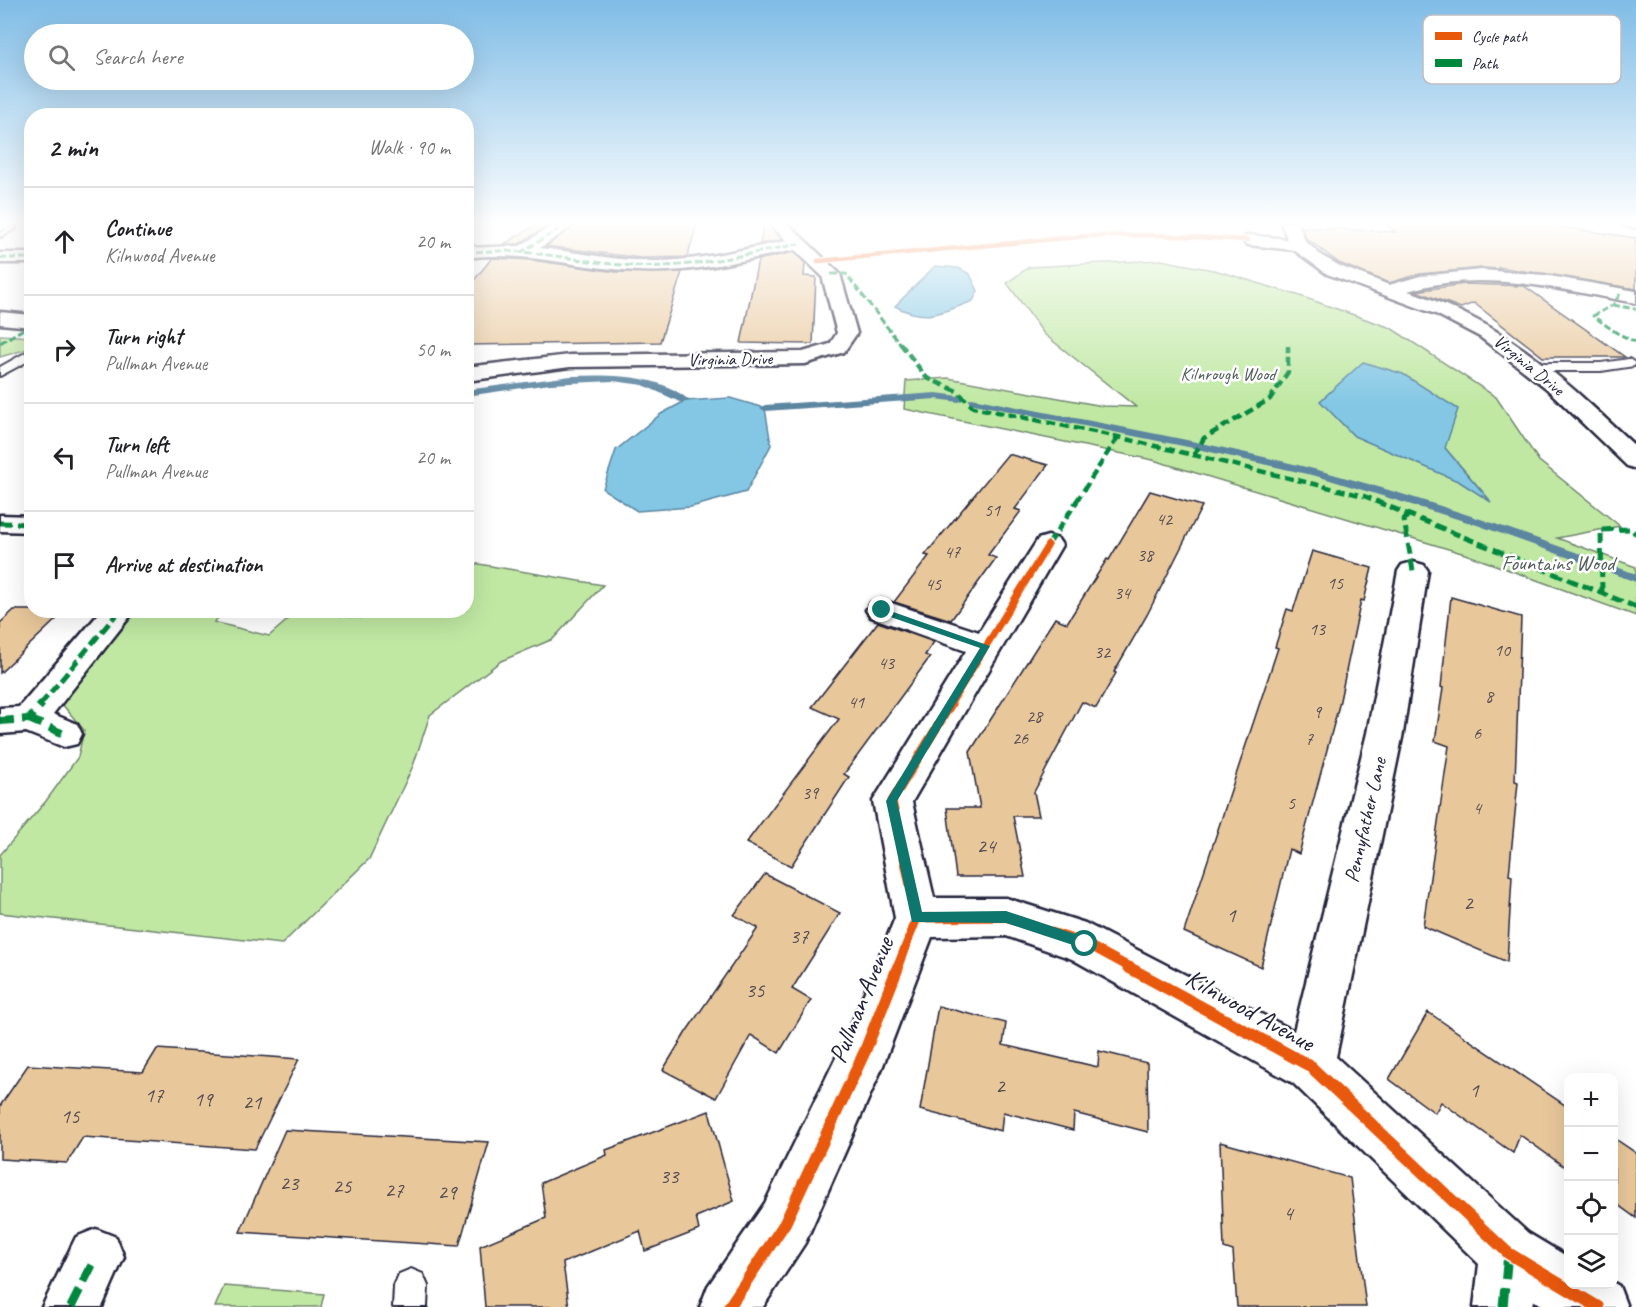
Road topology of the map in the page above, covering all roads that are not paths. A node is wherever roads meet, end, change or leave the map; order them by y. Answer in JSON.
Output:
{"nodes":[{"id":1,"x":834,"y":283,"type":"edge"},
{"id":2,"x":1369,"y":283,"type":"edge"},
{"id":3,"x":1417,"y":283,"type":"edge"},
{"id":4,"x":1551,"y":283,"type":"edge"},
{"id":5,"x":1390,"y":291,"type":"junction"},
{"id":6,"x":1636,"y":297,"type":"edge"},
{"id":7,"x":0,"y":318,"type":"edge"},
{"id":8,"x":24,"y":320,"type":"edge"},
{"id":9,"x":24,"y":358,"type":"edge"},
{"id":10,"x":1629,"y":363,"type":"dead end"},
{"id":11,"x":1536,"y":367,"type":"junction"},
{"id":12,"x":0,"y":372,"type":"edge"},
{"id":13,"x":474,"y":373,"type":"edge"},
{"id":14,"x":1636,"y":461,"type":"edge"},
{"id":15,"x":0,"y":524,"type":"edge"},
{"id":16,"x":24,"y":524,"type":"edge"},
{"id":17,"x":1048,"y":545,"type":"dead end"},
{"id":18,"x":1413,"y":571,"type":"dead end"},
{"id":19,"x":882,"y":610,"type":"dead end"},
{"id":20,"x":112,"y":618,"type":"edge"},
{"id":21,"x":986,"y":646,"type":"junction"},
{"id":22,"x":15,"y":720,"type":"edge"},
{"id":23,"x":64,"y":734,"type":"dead end"},
{"id":24,"x":917,"y":918,"type":"junction"},
{"id":25,"x":1310,"y":1066,"type":"junction"},
{"id":26,"x":1508,"y":1253,"type":"junction"},
{"id":27,"x":96,"y":1257,"type":"dead end"},
{"id":28,"x":70,"y":1307,"type":"edge"},
{"id":29,"x":729,"y":1307,"type":"edge"},
{"id":30,"x":1503,"y":1307,"type":"edge"},
{"id":31,"x":1598,"y":1307,"type":"edge"}],
"edges":[{"from":1,"to":13,"type":"street","name":"Virginia Drive"},
{"from":2,"to":5,"type":"street","name":"Virginia Drive"},
{"from":3,"to":5,"type":"street"},
{"from":4,"to":6,"type":"street"},
{"from":5,"to":11,"type":"street","name":"Virginia Drive"},
{"from":7,"to":8,"type":"street"},
{"from":9,"to":12,"type":"lane"},
{"from":10,"to":11,"type":"lane"},
{"from":11,"to":14,"type":"street","name":"Virginia Drive"},
{"from":15,"to":16,"type":"street"},
{"from":17,"to":21,"type":"street","name":"Pullman Avenue"},
{"from":18,"to":25,"type":"street","name":"Pennyfather Lane"},
{"from":19,"to":21,"type":"street"},
{"from":20,"to":22,"type":"street"},
{"from":21,"to":24,"type":"street","name":"Pullman Avenue"},
{"from":22,"to":23,"type":"street"},
{"from":24,"to":25,"type":"street","name":"Kilnwood Avenue"},
{"from":24,"to":29,"type":"street","name":"Pullman Avenue"},
{"from":25,"to":26,"type":"street","name":"Kilnwood Avenue"},
{"from":26,"to":30,"type":"street"},
{"from":26,"to":31,"type":"street","name":"Kilnwood Avenue"},
{"from":27,"to":28,"type":"street"}]}
